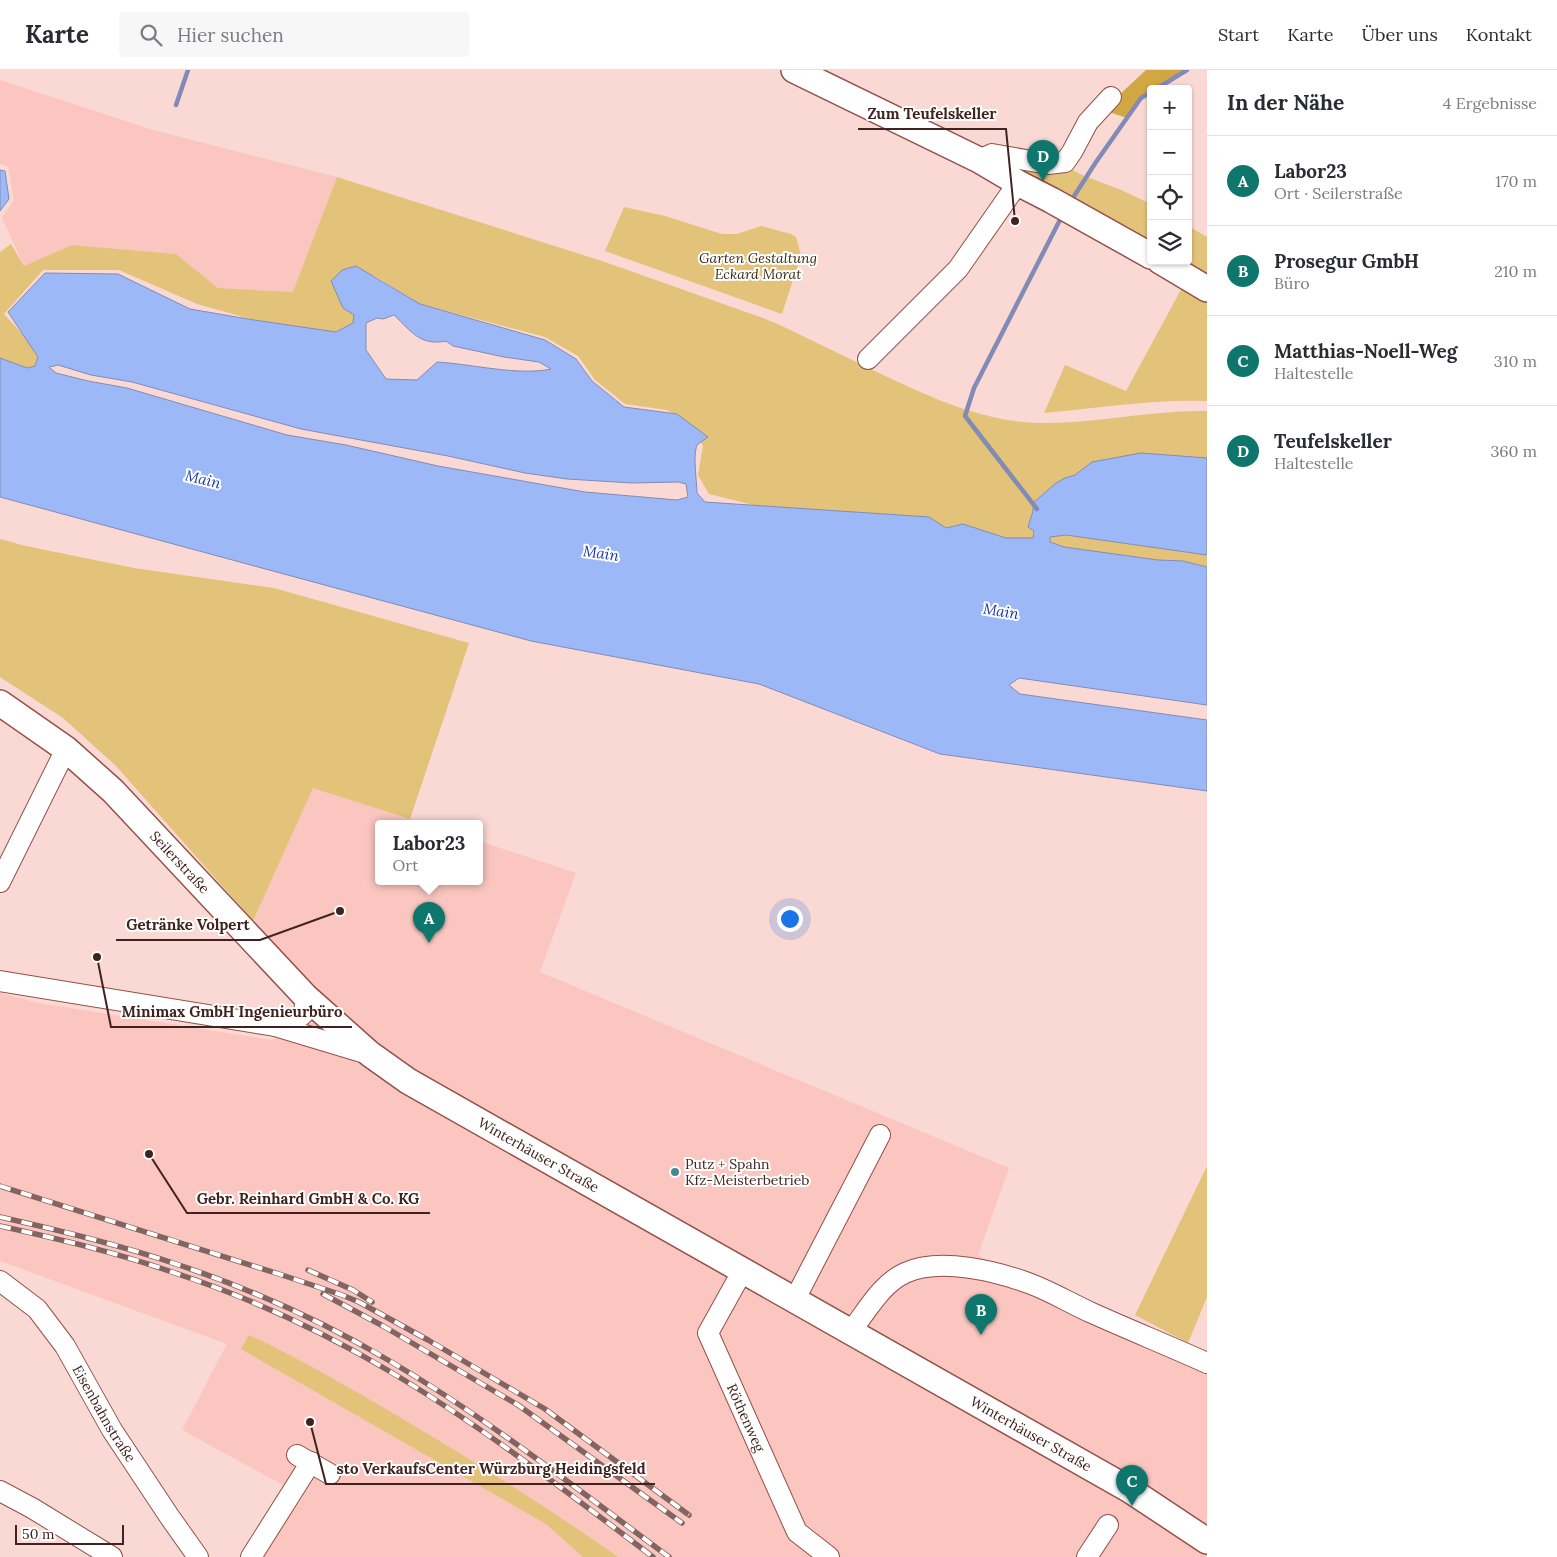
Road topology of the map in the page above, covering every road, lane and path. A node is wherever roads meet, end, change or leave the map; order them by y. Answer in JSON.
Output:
{"nodes":[{"id":1,"x":794,"y":70,"type":"edge"},
{"id":2,"x":1110,"y":97,"type":"dead end"},
{"id":3,"x":979,"y":160,"type":"junction"},
{"id":4,"x":1018,"y":183,"type":"junction"},
{"id":5,"x":1147,"y":254,"type":"edge"},
{"id":6,"x":1167,"y":265,"type":"edge"},
{"id":7,"x":1207,"y":289,"type":"edge"},
{"id":8,"x":868,"y":359,"type":"dead end"},
{"id":9,"x":0,"y":703,"type":"edge"},
{"id":10,"x":66,"y":749,"type":"junction"},
{"id":11,"x":0,"y":882,"type":"edge"},
{"id":12,"x":0,"y":981,"type":"edge"},
{"id":13,"x":306,"y":997,"type":"junction"},
{"id":14,"x":275,"y":1026,"type":"junction"},
{"id":15,"x":370,"y":1054,"type":"junction"},
{"id":16,"x":880,"y":1134,"type":"dead end"},
{"id":17,"x":743,"y":1270,"type":"junction"},
{"id":18,"x":0,"y":1281,"type":"edge"},
{"id":19,"x":795,"y":1299,"type":"junction"},
{"id":20,"x":851,"y":1331,"type":"junction"},
{"id":21,"x":1207,"y":1363,"type":"edge"},
{"id":22,"x":330,"y":1474,"type":"dead end"},
{"id":23,"x":0,"y":1491,"type":"edge"},
{"id":24,"x":1108,"y":1524,"type":"dead end"},
{"id":25,"x":1207,"y":1541,"type":"edge"},
{"id":26,"x":112,"y":1557,"type":"edge"},
{"id":27,"x":198,"y":1557,"type":"edge"},
{"id":28,"x":251,"y":1557,"type":"edge"},
{"id":29,"x":829,"y":1557,"type":"edge"},
{"id":30,"x":1087,"y":1557,"type":"edge"}],
"edges":[{"from":1,"to":3,"type":"main road"},
{"from":2,"to":3,"type":"street"},
{"from":3,"to":4,"type":"main road"},
{"from":4,"to":5,"type":"main road"},
{"from":4,"to":8,"type":"street"},
{"from":6,"to":7,"type":"main road"},
{"from":9,"to":10,"type":"main road","name":"Seilerstraße"},
{"from":10,"to":11,"type":"street"},
{"from":10,"to":13,"type":"main road","name":"Seilerstraße"},
{"from":12,"to":14,"type":"street","name":"Winterhäuser Straße"},
{"from":13,"to":14,"type":"street","name":"Winterhäuser Straße"},
{"from":13,"to":15,"type":"main road","name":"Seilerstraße"},
{"from":14,"to":15,"type":"street","name":"Winterhäuser Straße"},
{"from":15,"to":17,"type":"main road","name":"Winterhäuser Straße"},
{"from":16,"to":19,"type":"street"},
{"from":17,"to":19,"type":"main road","name":"Winterhäuser Straße"},
{"from":17,"to":29,"type":"street","name":"Röthenweg"},
{"from":18,"to":27,"type":"street","name":"Eisenbahnstraße"},
{"from":19,"to":20,"type":"main road","name":"Winterhäuser Straße"},
{"from":20,"to":21,"type":"street"},
{"from":20,"to":25,"type":"main road","name":"Winterhäuser Straße"},
{"from":22,"to":28,"type":"street"},
{"from":23,"to":26,"type":"street"},
{"from":24,"to":30,"type":"street"}]}
